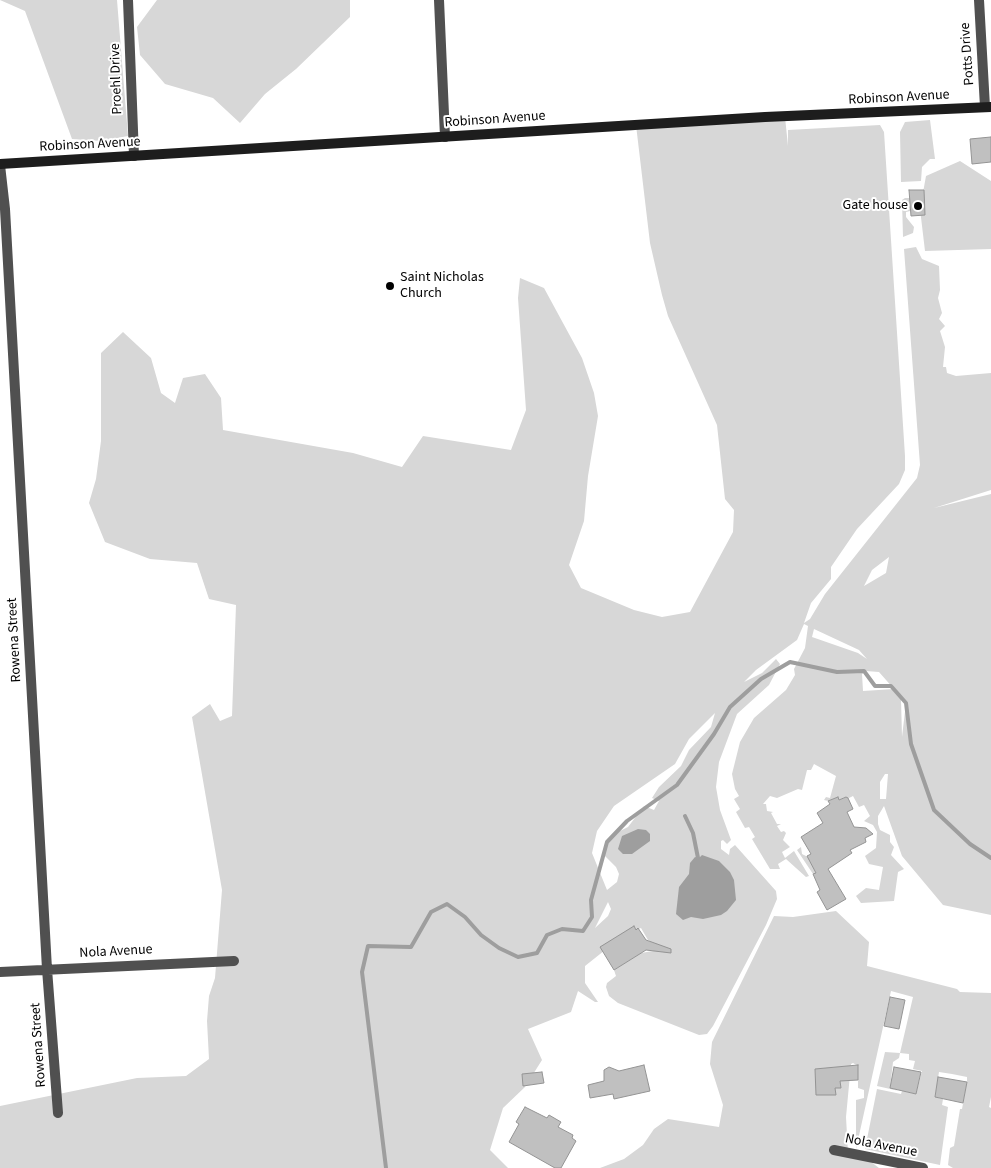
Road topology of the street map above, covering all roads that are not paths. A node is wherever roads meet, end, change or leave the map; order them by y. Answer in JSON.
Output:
{"nodes":[{"id":1,"x":128,"y":0,"type":"edge"},
{"id":2,"x":439,"y":0,"type":"edge"},
{"id":3,"x":978,"y":0,"type":"edge"},
{"id":4,"x":988,"y":107,"type":"edge"},
{"id":5,"x":445,"y":137,"type":"junction"},
{"id":6,"x":134,"y":156,"type":"junction"},
{"id":7,"x":0,"y":164,"type":"edge"},
{"id":8,"x":234,"y":961,"type":"dead end"},
{"id":9,"x":47,"y":969,"type":"junction"},
{"id":10,"x":0,"y":972,"type":"edge"},
{"id":11,"x":58,"y":1114,"type":"dead end"},
{"id":12,"x":834,"y":1150,"type":"dead end"},
{"id":13,"x":923,"y":1168,"type":"edge"}],
"edges":[{"from":1,"to":6,"type":"street","name":"Proehl Drive"},
{"from":2,"to":5,"type":"street"},
{"from":3,"to":4,"type":"street","name":"Potts Drive"},
{"from":4,"to":5,"type":"main road","name":"Robinson Avenue"},
{"from":5,"to":6,"type":"main road","name":"Robinson Avenue"},
{"from":6,"to":7,"type":"main road","name":"Robinson Avenue"},
{"from":7,"to":9,"type":"street","name":"Rowena Street"},
{"from":8,"to":9,"type":"street","name":"Nola Avenue"},
{"from":9,"to":10,"type":"street","name":"Nola Avenue"},
{"from":9,"to":11,"type":"street","name":"Rowena Street"},
{"from":12,"to":13,"type":"street","name":"Nola Avenue"}]}
